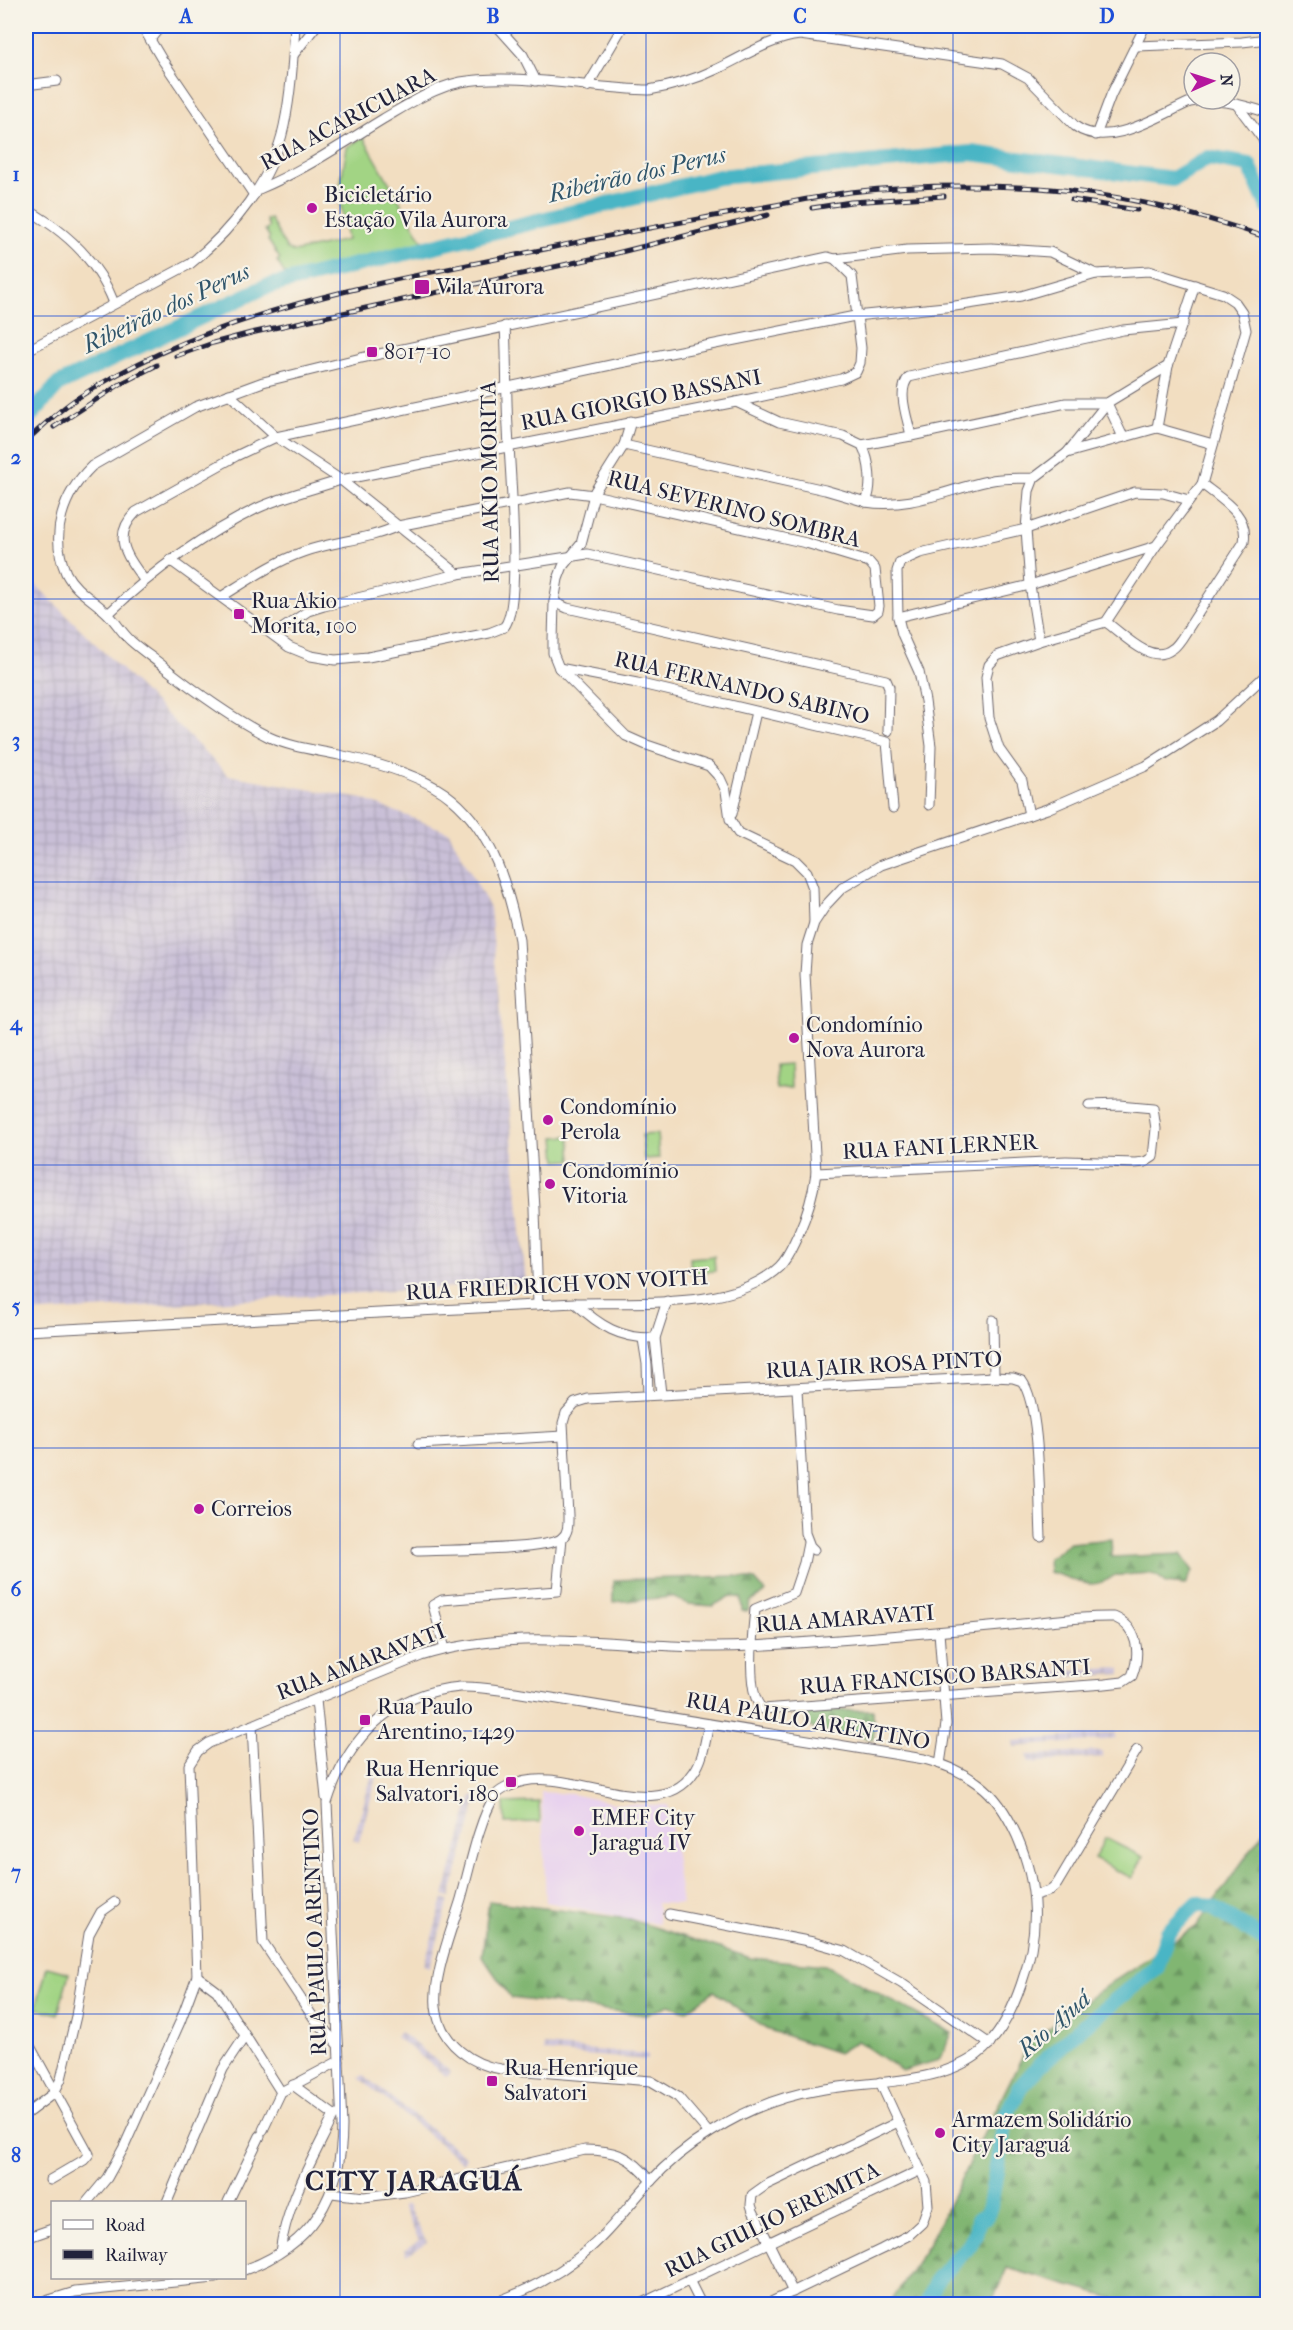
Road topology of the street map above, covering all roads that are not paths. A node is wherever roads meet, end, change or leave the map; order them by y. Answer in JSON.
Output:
{"nodes":[{"id":1,"x":142,"y":26,"type":"edge"},
{"id":2,"x":161,"y":26,"type":"edge"},
{"id":3,"x":296,"y":26,"type":"edge"},
{"id":4,"x":316,"y":26,"type":"edge"},
{"id":5,"x":497,"y":26,"type":"edge"},
{"id":6,"x":623,"y":26,"type":"edge"},
{"id":7,"x":1145,"y":26,"type":"edge"},
{"id":8,"x":794,"y":31,"type":"edge"},
{"id":9,"x":151,"y":38,"type":"junction"},
{"id":10,"x":1268,"y":39,"type":"edge"},
{"id":11,"x":1137,"y":46,"type":"junction"},
{"id":12,"x":292,"y":56,"type":"junction"},
{"id":13,"x":57,"y":81,"type":"dead end"},
{"id":14,"x":536,"y":81,"type":"junction"},
{"id":15,"x":26,"y":85,"type":"edge"},
{"id":16,"x":587,"y":87,"type":"junction"},
{"id":17,"x":1182,"y":106,"type":"edge"},
{"id":18,"x":1242,"y":106,"type":"edge"},
{"id":19,"x":1242,"y":111,"type":"edge"},
{"id":20,"x":1268,"y":113,"type":"edge"},
{"id":21,"x":1096,"y":135,"type":"junction"},
{"id":22,"x":1268,"y":146,"type":"edge"},
{"id":23,"x":256,"y":192,"type":"junction"},
{"id":24,"x":26,"y":209,"type":"edge"},
{"id":25,"x":835,"y":259,"type":"junction"},
{"id":26,"x":1096,"y":274,"type":"junction"},
{"id":27,"x":1195,"y":285,"type":"junction"},
{"id":28,"x":114,"y":303,"type":"junction"},
{"id":29,"x":855,"y":316,"type":"junction"},
{"id":30,"x":1183,"y":324,"type":"junction"},
{"id":31,"x":505,"y":326,"type":"junction"},
{"id":32,"x":26,"y":351,"type":"edge"},
{"id":33,"x":1168,"y":366,"type":"junction"},
{"id":34,"x":506,"y":388,"type":"junction"},
{"id":35,"x":229,"y":394,"type":"junction"},
{"id":36,"x":736,"y":402,"type":"junction"},
{"id":37,"x":1107,"y":403,"type":"junction"},
{"id":38,"x":631,"y":421,"type":"junction"},
{"id":39,"x":1157,"y":428,"type":"junction"},
{"id":40,"x":911,"y":436,"type":"junction"},
{"id":41,"x":276,"y":437,"type":"junction"},
{"id":42,"x":1123,"y":437,"type":"junction"},
{"id":43,"x":1213,"y":444,"type":"junction"},
{"id":44,"x":624,"y":445,"type":"junction"},
{"id":45,"x":862,"y":445,"type":"junction"},
{"id":46,"x":509,"y":446,"type":"junction"},
{"id":47,"x":1067,"y":453,"type":"junction"},
{"id":48,"x":1034,"y":478,"type":"junction"},
{"id":49,"x":341,"y":480,"type":"junction"},
{"id":50,"x":1202,"y":484,"type":"junction"},
{"id":51,"x":594,"y":495,"type":"junction"},
{"id":52,"x":1189,"y":500,"type":"junction"},
{"id":53,"x":866,"y":502,"type":"junction"},
{"id":54,"x":514,"y":503,"type":"junction"},
{"id":55,"x":398,"y":526,"type":"junction"},
{"id":56,"x":1026,"y":529,"type":"junction"},
{"id":57,"x":1156,"y":546,"type":"junction"},
{"id":58,"x":572,"y":555,"type":"junction"},
{"id":59,"x":170,"y":560,"type":"junction"},
{"id":60,"x":514,"y":564,"type":"junction"},
{"id":61,"x":458,"y":574,"type":"junction"},
{"id":62,"x":144,"y":580,"type":"junction"},
{"id":63,"x":1030,"y":585,"type":"junction"},
{"id":64,"x":221,"y":597,"type":"junction"},
{"id":65,"x":554,"y":602,"type":"junction"},
{"id":66,"x":108,"y":614,"type":"junction"},
{"id":67,"x":898,"y":617,"type":"junction"},
{"id":68,"x":1107,"y":622,"type":"junction"},
{"id":69,"x":273,"y":635,"type":"junction"},
{"id":70,"x":1039,"y":641,"type":"junction"},
{"id":71,"x":559,"y":668,"type":"junction"},
{"id":72,"x":1268,"y":673,"type":"edge"},
{"id":73,"x":756,"y":712,"type":"junction"},
{"id":74,"x":888,"y":731,"type":"dead end"},
{"id":75,"x":929,"y":805,"type":"dead end"},
{"id":76,"x":893,"y":808,"type":"dead end"},
{"id":77,"x":1029,"y":815,"type":"junction"},
{"id":78,"x":730,"y":819,"type":"junction"},
{"id":79,"x":814,"y":923,"type":"junction"},
{"id":80,"x":1089,"y":1106,"type":"dead end"},
{"id":81,"x":816,"y":1173,"type":"junction"},
{"id":82,"x":667,"y":1301,"type":"junction"},
{"id":83,"x":575,"y":1303,"type":"junction"},
{"id":84,"x":538,"y":1305,"type":"junction"},
{"id":85,"x":993,"y":1320,"type":"dead end"},
{"id":86,"x":26,"y":1331,"type":"edge"},
{"id":87,"x":655,"y":1338,"type":"junction"},
{"id":88,"x":643,"y":1339,"type":"junction"},
{"id":89,"x":994,"y":1377,"type":"junction"},
{"id":90,"x":796,"y":1389,"type":"junction"},
{"id":91,"x":661,"y":1394,"type":"junction"},
{"id":92,"x":648,"y":1395,"type":"junction"},
{"id":93,"x":564,"y":1436,"type":"junction"},
{"id":94,"x":418,"y":1444,"type":"dead end"},
{"id":95,"x":564,"y":1536,"type":"junction"},
{"id":96,"x":1041,"y":1537,"type":"dead end"},
{"id":97,"x":417,"y":1551,"type":"dead end"},
{"id":98,"x":1121,"y":1620,"type":"joint"},
{"id":99,"x":939,"y":1632,"type":"junction"},
{"id":100,"x":752,"y":1646,"type":"junction"},
{"id":101,"x":445,"y":1649,"type":"junction"},
{"id":102,"x":944,"y":1697,"type":"junction"},
{"id":103,"x":316,"y":1700,"type":"junction"},
{"id":104,"x":709,"y":1724,"type":"junction"},
{"id":105,"x":252,"y":1725,"type":"junction"},
{"id":106,"x":1137,"y":1750,"type":"dead end"},
{"id":107,"x":940,"y":1764,"type":"junction"},
{"id":108,"x":327,"y":1803,"type":"junction"},
{"id":109,"x":1035,"y":1895,"type":"junction"},
{"id":110,"x":115,"y":1902,"type":"dead end"},
{"id":111,"x":669,"y":1914,"type":"dead end"},
{"id":112,"x":197,"y":1976,"type":"junction"},
{"id":113,"x":245,"y":2036,"type":"junction"},
{"id":114,"x":26,"y":2039,"type":"edge"},
{"id":115,"x":990,"y":2044,"type":"junction"},
{"id":116,"x":338,"y":2045,"type":"junction"},
{"id":117,"x":339,"y":2061,"type":"junction"},
{"id":118,"x":880,"y":2082,"type":"junction"},
{"id":119,"x":293,"y":2085,"type":"junction"},
{"id":120,"x":281,"y":2092,"type":"junction"},
{"id":121,"x":54,"y":2093,"type":"junction"},
{"id":122,"x":26,"y":2114,"type":"edge"},
{"id":123,"x":338,"y":2115,"type":"junction"},
{"id":124,"x":898,"y":2122,"type":"junction"},
{"id":125,"x":709,"y":2133,"type":"junction"},
{"id":126,"x":921,"y":2170,"type":"junction"},
{"id":127,"x":50,"y":2180,"type":"dead end"},
{"id":128,"x":651,"y":2181,"type":"junction"},
{"id":129,"x":332,"y":2193,"type":"junction"},
{"id":130,"x":97,"y":2198,"type":"edge"},
{"id":131,"x":167,"y":2201,"type":"edge"},
{"id":132,"x":228,"y":2201,"type":"edge"},
{"id":133,"x":51,"y":2229,"type":"edge"},
{"id":134,"x":26,"y":2238,"type":"edge"},
{"id":135,"x":769,"y":2242,"type":"junction"},
{"id":136,"x":280,"y":2252,"type":"junction"},
{"id":137,"x":246,"y":2269,"type":"edge"},
{"id":138,"x":196,"y":2279,"type":"edge"},
{"id":139,"x":689,"y":2280,"type":"junction"},
{"id":140,"x":794,"y":2292,"type":"junction"},
{"id":141,"x":36,"y":2304,"type":"edge"},
{"id":142,"x":490,"y":2304,"type":"edge"},
{"id":143,"x":640,"y":2304,"type":"edge"},
{"id":144,"x":701,"y":2304,"type":"edge"},
{"id":145,"x":767,"y":2304,"type":"edge"}],
"edges":[{"from":1,"to":9,"type":"street"},
{"from":2,"to":9,"type":"street"},
{"from":3,"to":12,"type":"street"},
{"from":4,"to":12,"type":"street"},
{"from":5,"to":14,"type":"street"},
{"from":6,"to":16,"type":"street"},
{"from":7,"to":11,"type":"street"},
{"from":8,"to":16,"type":"street","name":"RUA ACARICUARA"},
{"from":8,"to":21,"type":"street","name":"RUA ACARICUARA"},
{"from":9,"to":23,"type":"street"},
{"from":10,"to":11,"type":"street"},
{"from":11,"to":21,"type":"street"},
{"from":12,"to":23,"type":"street"},
{"from":13,"to":15,"type":"street"},
{"from":14,"to":16,"type":"street","name":"RUA ACARICUARA"},
{"from":14,"to":23,"type":"street","name":"RUA ACARICUARA"},
{"from":17,"to":21,"type":"street"},
{"from":18,"to":20,"type":"street"},
{"from":19,"to":22,"type":"street"},
{"from":23,"to":28,"type":"street"},
{"from":24,"to":28,"type":"street"},
{"from":25,"to":26,"type":"street"},
{"from":25,"to":29,"type":"street"},
{"from":25,"to":31,"type":"street"},
{"from":26,"to":27,"type":"street"},
{"from":26,"to":29,"type":"street"},
{"from":27,"to":30,"type":"street"},
{"from":27,"to":43,"type":"street"},
{"from":28,"to":32,"type":"street"},
{"from":29,"to":34,"type":"street"},
{"from":29,"to":36,"type":"street","name":"RUA GIORGIO BASSANI"},
{"from":30,"to":33,"type":"street"},
{"from":30,"to":40,"type":"street"},
{"from":31,"to":34,"type":"street","name":"RUA AKIO MORITA"},
{"from":31,"to":35,"type":"street"},
{"from":33,"to":37,"type":"street"},
{"from":33,"to":39,"type":"street"},
{"from":34,"to":41,"type":"street"},
{"from":34,"to":46,"type":"street","name":"RUA AKIO MORITA"},
{"from":35,"to":41,"type":"street"},
{"from":35,"to":66,"type":"street"},
{"from":36,"to":38,"type":"street","name":"RUA GIORGIO BASSANI"},
{"from":36,"to":45,"type":"street"},
{"from":37,"to":40,"type":"street"},
{"from":37,"to":42,"type":"street"},
{"from":37,"to":47,"type":"street"},
{"from":38,"to":44,"type":"street"},
{"from":38,"to":46,"type":"street","name":"RUA GIORGIO BASSANI"},
{"from":39,"to":42,"type":"street"},
{"from":39,"to":43,"type":"street"},
{"from":40,"to":45,"type":"street"},
{"from":41,"to":49,"type":"street"},
{"from":41,"to":62,"type":"street"},
{"from":42,"to":47,"type":"street"},
{"from":43,"to":50,"type":"street"},
{"from":44,"to":51,"type":"street"},
{"from":44,"to":53,"type":"street"},
{"from":45,"to":53,"type":"street"},
{"from":46,"to":49,"type":"street","name":"RUA GIORGIO BASSANI"},
{"from":46,"to":54,"type":"street","name":"RUA AKIO MORITA"},
{"from":47,"to":48,"type":"street"},
{"from":48,"to":53,"type":"street"},
{"from":48,"to":56,"type":"street"},
{"from":49,"to":55,"type":"street"},
{"from":49,"to":59,"type":"street","name":"RUA GIORGIO BASSANI"},
{"from":50,"to":52,"type":"street"},
{"from":50,"to":68,"type":"street"},
{"from":51,"to":54,"type":"street","name":"RUA SEVERINO SOMBRA"},
{"from":51,"to":58,"type":"street"},
{"from":51,"to":58,"type":"street","name":"RUA SEVERINO SOMBRA"},
{"from":52,"to":56,"type":"street"},
{"from":52,"to":57,"type":"street"},
{"from":54,"to":55,"type":"street","name":"RUA SEVERINO SOMBRA"},
{"from":54,"to":60,"type":"street","name":"RUA AKIO MORITA"},
{"from":55,"to":61,"type":"street"},
{"from":55,"to":64,"type":"street","name":"RUA SEVERINO SOMBRA"},
{"from":56,"to":63,"type":"street"},
{"from":56,"to":67,"type":"street"},
{"from":57,"to":63,"type":"street"},
{"from":57,"to":68,"type":"street"},
{"from":58,"to":60,"type":"street"},
{"from":58,"to":65,"type":"street"},
{"from":59,"to":62,"type":"street","name":"RUA GIORGIO BASSANI"},
{"from":59,"to":64,"type":"street","name":"RUA AKIO MORITA"},
{"from":60,"to":61,"type":"street"},
{"from":60,"to":69,"type":"street","name":"RUA AKIO MORITA"},
{"from":61,"to":69,"type":"street"},
{"from":62,"to":66,"type":"street","name":"RUA GIORGIO BASSANI"},
{"from":63,"to":67,"type":"street"},
{"from":63,"to":70,"type":"street"},
{"from":64,"to":69,"type":"street","name":"RUA AKIO MORITA"},
{"from":65,"to":71,"type":"street"},
{"from":65,"to":74,"type":"street"},
{"from":66,"to":84,"type":"street"},
{"from":67,"to":75,"type":"street"},
{"from":68,"to":70,"type":"street"},
{"from":70,"to":77,"type":"street"},
{"from":71,"to":73,"type":"street","name":"RUA FERNANDO SABINO"},
{"from":71,"to":78,"type":"street"},
{"from":72,"to":77,"type":"street","name":"RUA FRIEDRICH VON VOITH"},
{"from":73,"to":76,"type":"street","name":"RUA FERNANDO SABINO"},
{"from":73,"to":78,"type":"street"},
{"from":77,"to":79,"type":"street","name":"RUA FRIEDRICH VON VOITH"},
{"from":78,"to":79,"type":"street"},
{"from":79,"to":81,"type":"street","name":"RUA FRIEDRICH VON VOITH"},
{"from":80,"to":81,"type":"street","name":"RUA FANI LERNER"},
{"from":81,"to":82,"type":"street","name":"RUA FRIEDRICH VON VOITH"},
{"from":82,"to":83,"type":"street","name":"RUA FRIEDRICH VON VOITH"},
{"from":82,"to":87,"type":"street"},
{"from":83,"to":84,"type":"street","name":"RUA FRIEDRICH VON VOITH"},
{"from":83,"to":88,"type":"street"},
{"from":84,"to":86,"type":"street","name":"RUA FRIEDRICH VON VOITH"},
{"from":85,"to":89,"type":"street"},
{"from":87,"to":88,"type":"street"},
{"from":87,"to":91,"type":"street"},
{"from":88,"to":92,"type":"street"},
{"from":89,"to":90,"type":"street","name":"RUA JAIR ROSA PINTO"},
{"from":89,"to":96,"type":"street","name":"RUA JAIR ROSA PINTO"},
{"from":90,"to":91,"type":"street","name":"RUA JAIR ROSA PINTO"},
{"from":90,"to":100,"type":"street"},
{"from":91,"to":92,"type":"street","name":"RUA JAIR ROSA PINTO"},
{"from":92,"to":93,"type":"street","name":"RUA JAIR ROSA PINTO"},
{"from":93,"to":94,"type":"street"},
{"from":93,"to":95,"type":"street","name":"RUA JAIR ROSA PINTO"},
{"from":95,"to":97,"type":"street"},
{"from":95,"to":101,"type":"street","name":"RUA JAIR ROSA PINTO"},
{"from":98,"to":99,"type":"street","name":"RUA AMARAVATI"},
{"from":98,"to":102,"type":"street","name":"RUA FRANCISCO BARSANTI"},
{"from":99,"to":100,"type":"street","name":"RUA AMARAVATI"},
{"from":99,"to":102,"type":"street"},
{"from":100,"to":101,"type":"street","name":"RUA AMARAVATI"},
{"from":100,"to":102,"type":"street","name":"RUA FRANCISCO BARSANTI"},
{"from":101,"to":103,"type":"street","name":"RUA AMARAVATI"},
{"from":102,"to":107,"type":"street"},
{"from":103,"to":105,"type":"street","name":"RUA AMARAVATI"},
{"from":103,"to":108,"type":"street"},
{"from":104,"to":107,"type":"street","name":"RUA PAULO ARENTINO"},
{"from":104,"to":108,"type":"street","name":"RUA PAULO ARENTINO"},
{"from":104,"to":125,"type":"street"},
{"from":105,"to":112,"type":"street","name":"RUA AMARAVATI"},
{"from":105,"to":116,"type":"street"},
{"from":106,"to":109,"type":"street"},
{"from":107,"to":109,"type":"street","name":"RUA PAULO ARENTINO"},
{"from":108,"to":116,"type":"street","name":"RUA PAULO ARENTINO"},
{"from":109,"to":115,"type":"street","name":"RUA PAULO ARENTINO"},
{"from":110,"to":121,"type":"street"},
{"from":111,"to":115,"type":"street"},
{"from":112,"to":113,"type":"street"},
{"from":112,"to":130,"type":"street","name":"RUA AMARAVATI"},
{"from":113,"to":120,"type":"street"},
{"from":113,"to":131,"type":"street"},
{"from":114,"to":121,"type":"street"},
{"from":115,"to":118,"type":"street","name":"RUA PAULO ARENTINO"},
{"from":116,"to":117,"type":"street","name":"RUA PAULO ARENTINO"},
{"from":117,"to":119,"type":"street"},
{"from":117,"to":123,"type":"street","name":"RUA PAULO ARENTINO"},
{"from":118,"to":124,"type":"street"},
{"from":118,"to":125,"type":"street","name":"RUA PAULO ARENTINO"},
{"from":119,"to":120,"type":"street"},
{"from":119,"to":123,"type":"street"},
{"from":120,"to":132,"type":"street"},
{"from":121,"to":122,"type":"street"},
{"from":121,"to":127,"type":"street"},
{"from":123,"to":129,"type":"street","name":"RUA PAULO ARENTINO"},
{"from":123,"to":136,"type":"street"},
{"from":124,"to":126,"type":"street"},
{"from":124,"to":135,"type":"street"},
{"from":125,"to":128,"type":"street","name":"RUA PAULO ARENTINO"},
{"from":126,"to":135,"type":"street","name":"RUA GIULIO EREMITA"},
{"from":126,"to":140,"type":"street"},
{"from":128,"to":129,"type":"street"},
{"from":128,"to":142,"type":"street","name":"RUA PAULO ARENTINO"},
{"from":129,"to":136,"type":"street","name":"RUA PAULO ARENTINO"},
{"from":133,"to":134,"type":"street"},
{"from":135,"to":139,"type":"street","name":"RUA GIULIO EREMITA"},
{"from":135,"to":140,"type":"street"},
{"from":136,"to":137,"type":"street","name":"RUA PAULO ARENTINO"},
{"from":138,"to":141,"type":"street"},
{"from":139,"to":143,"type":"street","name":"RUA GIULIO EREMITA"},
{"from":139,"to":144,"type":"street"},
{"from":140,"to":145,"type":"street"}]}
